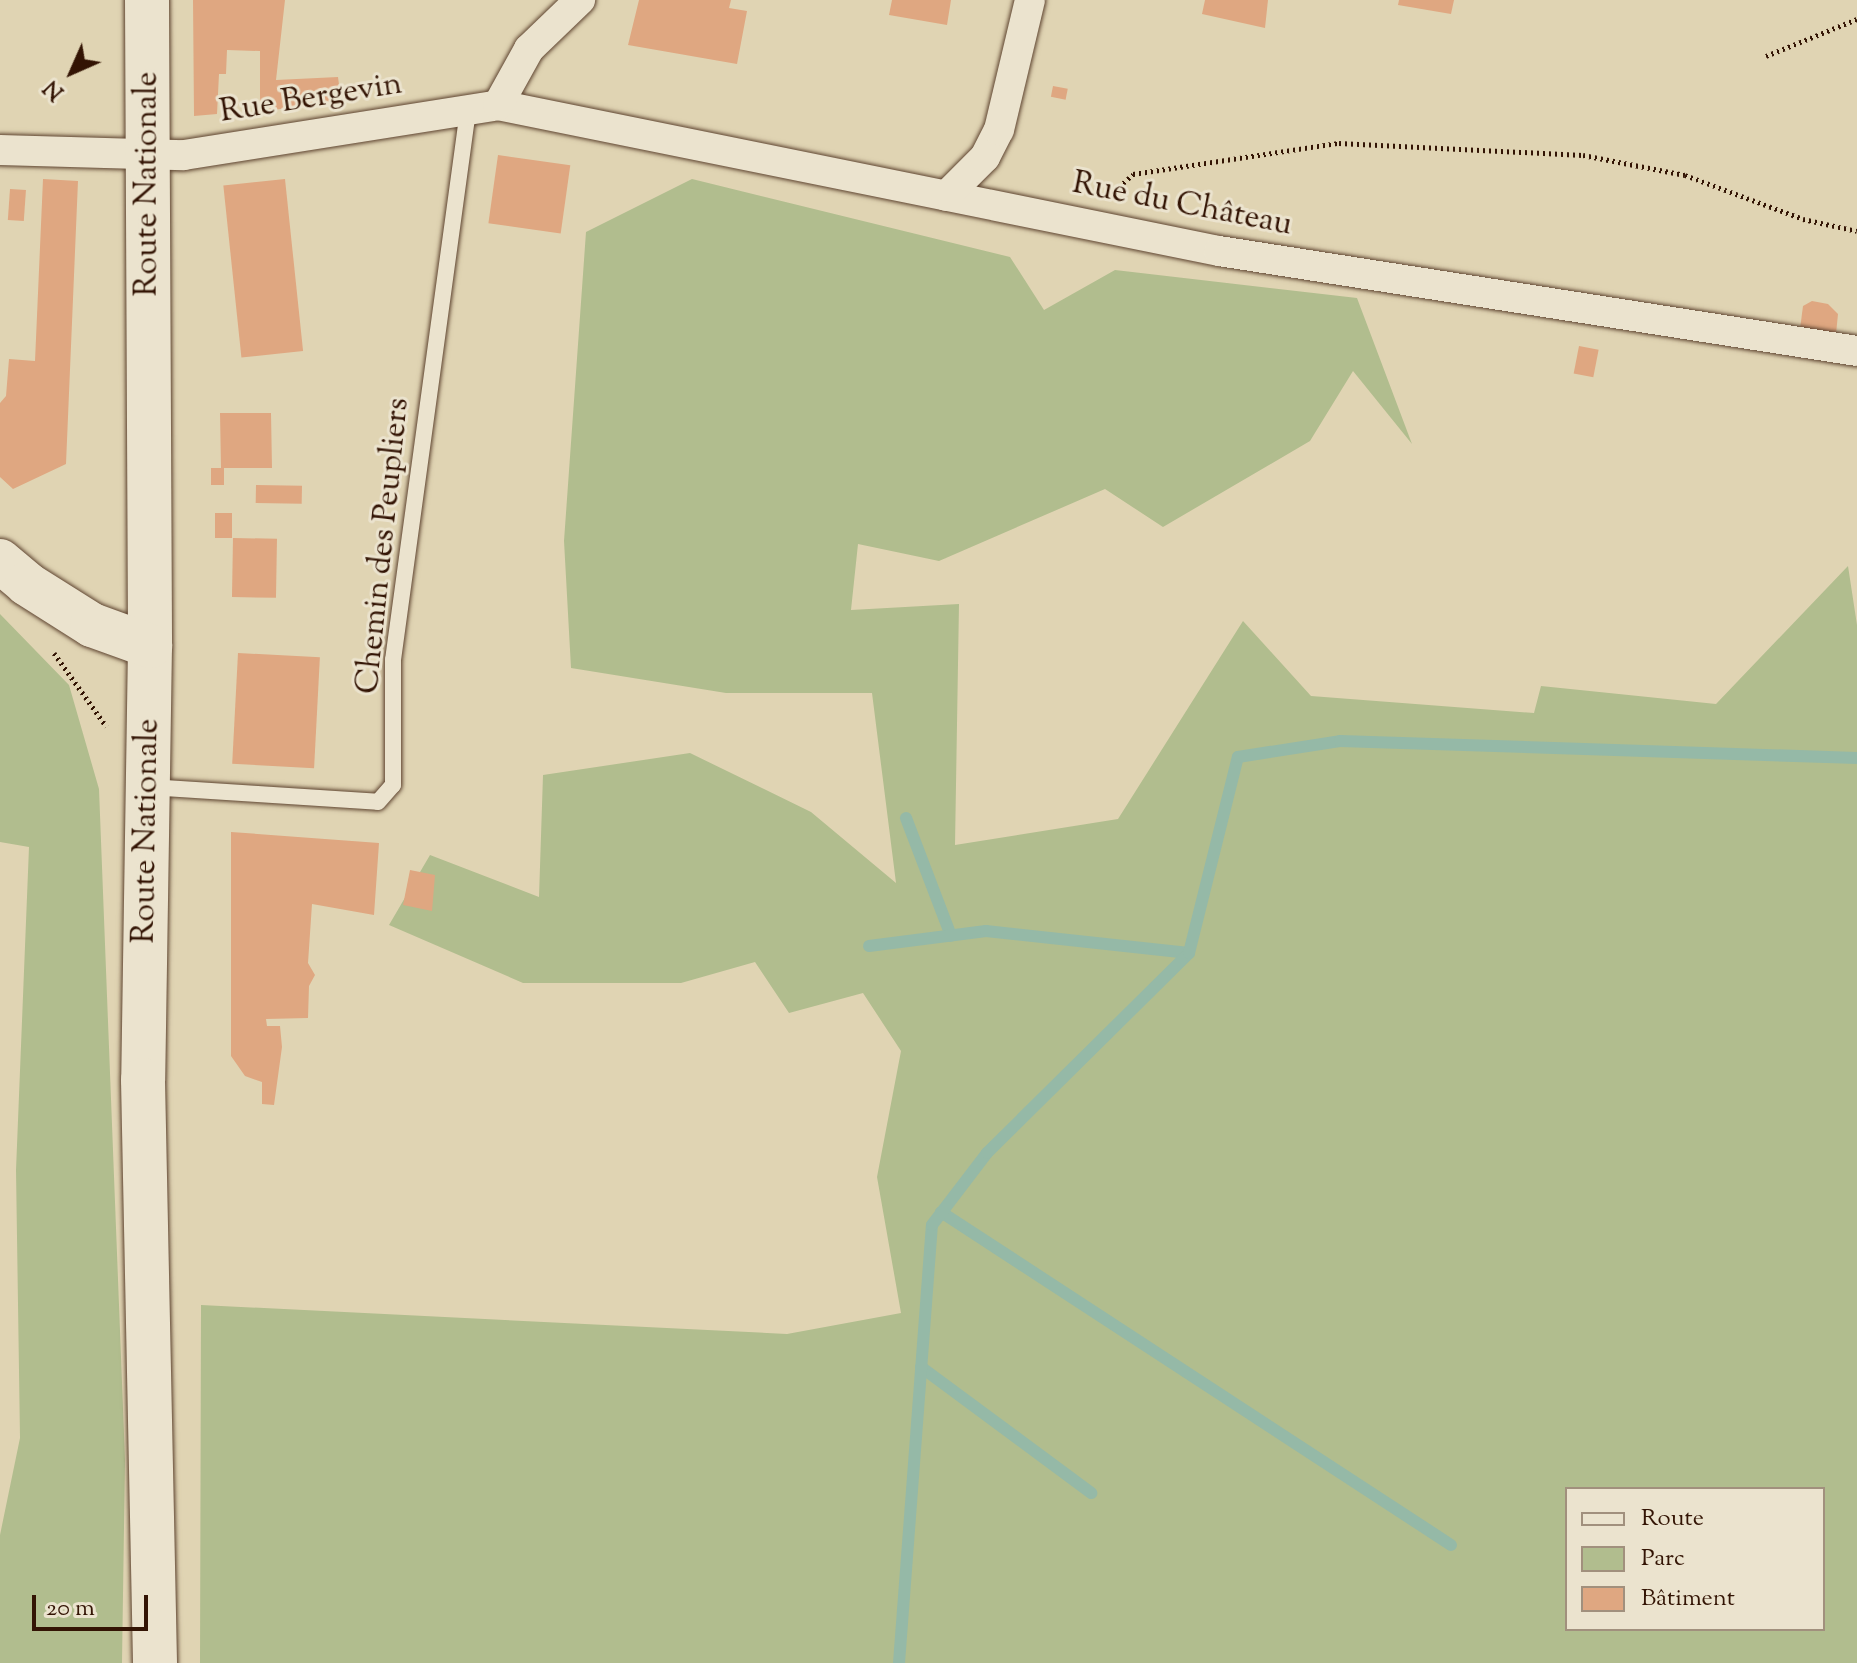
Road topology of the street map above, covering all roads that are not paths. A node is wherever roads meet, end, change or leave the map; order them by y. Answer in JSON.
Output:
{"nodes":[{"id":1,"x":147,"y":0,"type":"edge"},
{"id":2,"x":580,"y":0,"type":"edge"},
{"id":3,"x":1030,"y":0,"type":"edge"},
{"id":4,"x":483,"y":108,"type":"junction"},
{"id":5,"x":0,"y":150,"type":"edge"},
{"id":6,"x":149,"y":157,"type":"junction"},
{"id":7,"x":946,"y":196,"type":"junction"},
{"id":8,"x":1857,"y":351,"type":"edge"},
{"id":9,"x":0,"y":561,"type":"edge"},
{"id":10,"x":150,"y":646,"type":"junction"},
{"id":11,"x":148,"y":786,"type":"junction"},
{"id":12,"x":155,"y":1663,"type":"edge"}],
"edges":[{"from":1,"to":6,"type":"main road","name":"Route Nationale"},
{"from":2,"to":4,"type":"street"},
{"from":3,"to":7,"type":"street"},
{"from":4,"to":6,"type":"street","name":"Rue Bergevin"},
{"from":4,"to":7,"type":"street","name":"Rue du Château"},
{"from":4,"to":11,"type":"lane","name":"Chemin des Peupliers"},
{"from":5,"to":6,"type":"street","name":"Rue Bergevin"},
{"from":6,"to":10,"type":"main road","name":"Route Nationale"},
{"from":7,"to":8,"type":"street","name":"Rue du Château"},
{"from":9,"to":10,"type":"main road"},
{"from":10,"to":11,"type":"main road","name":"Route Nationale"},
{"from":11,"to":12,"type":"main road","name":"Route Nationale"}]}
